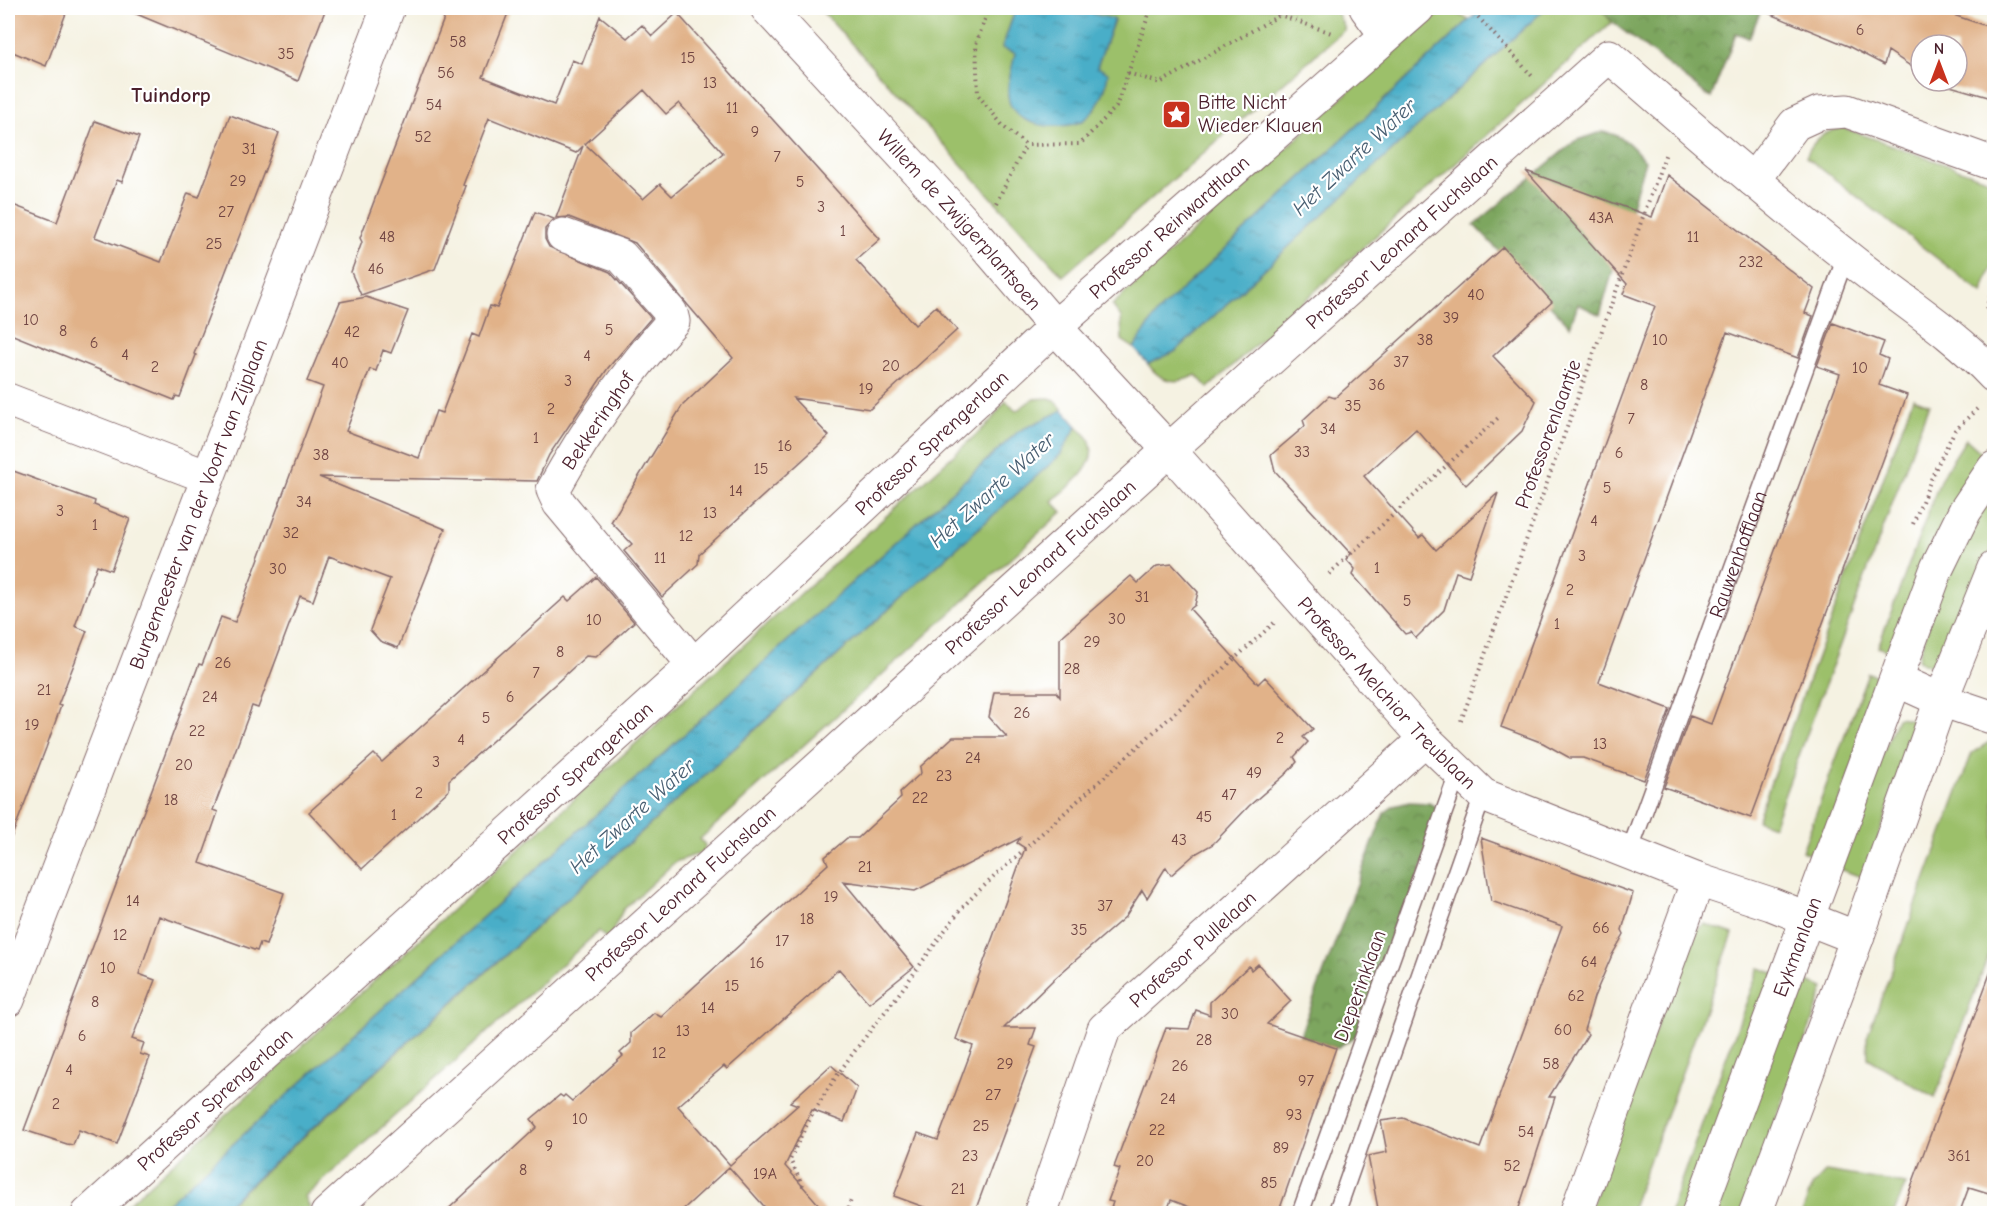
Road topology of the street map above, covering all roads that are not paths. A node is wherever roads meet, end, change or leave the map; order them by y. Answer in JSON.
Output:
{"nodes":[{"id":1,"x":388,"y":8,"type":"edge"},
{"id":2,"x":767,"y":8,"type":"edge"},
{"id":3,"x":1366,"y":8,"type":"edge"},
{"id":4,"x":1418,"y":8,"type":"edge"},
{"id":5,"x":1379,"y":41,"type":"junction"},
{"id":6,"x":1995,"y":164,"type":"edge"},
{"id":7,"x":1753,"y":180,"type":"junction"},
{"id":8,"x":563,"y":236,"type":"dead end"},
{"id":9,"x":1846,"y":256,"type":"junction"},
{"id":10,"x":1055,"y":327,"type":"junction"},
{"id":11,"x":1995,"y":376,"type":"edge"},
{"id":12,"x":8,"y":400,"type":"edge"},
{"id":13,"x":1161,"y":441,"type":"junction"},
{"id":14,"x":1995,"y":468,"type":"edge"},
{"id":15,"x":208,"y":477,"type":"junction"},
{"id":16,"x":1995,"y":568,"type":"edge"},
{"id":17,"x":694,"y":665,"type":"junction"},
{"id":18,"x":1897,"y":680,"type":"junction"},
{"id":19,"x":1941,"y":700,"type":"junction"},
{"id":20,"x":1995,"y":718,"type":"edge"},
{"id":21,"x":1443,"y":758,"type":"junction"},
{"id":22,"x":1483,"y":795,"type":"junction"},
{"id":23,"x":1629,"y":853,"type":"junction"},
{"id":24,"x":1698,"y":880,"type":"junction"},
{"id":25,"x":1807,"y":919,"type":"junction"},
{"id":26,"x":1857,"y":939,"type":"junction"},
{"id":27,"x":8,"y":1000,"type":"edge"},
{"id":28,"x":330,"y":1212,"type":"edge"},
{"id":29,"x":88,"y":1214,"type":"edge"},
{"id":30,"x":1040,"y":1214,"type":"edge"},
{"id":31,"x":1300,"y":1214,"type":"edge"},
{"id":32,"x":1336,"y":1214,"type":"edge"},
{"id":33,"x":1576,"y":1214,"type":"edge"},
{"id":34,"x":1698,"y":1214,"type":"edge"},
{"id":35,"x":1755,"y":1214,"type":"edge"}],
"edges":[{"from":1,"to":15,"type":"street","name":"Burgemeester van der Voort van Zijplaan"},
{"from":2,"to":10,"type":"street","name":"Willem de Zwijgerplantsoen"},
{"from":3,"to":5,"type":"street"},
{"from":4,"to":5,"type":"street","name":"Professor Reinwardtlaan"},
{"from":5,"to":10,"type":"street","name":"Professor Reinwardtlaan"},
{"from":6,"to":7,"type":"street"},
{"from":7,"to":9,"type":"street"},
{"from":7,"to":13,"type":"street","name":"Professor Leonard Fuchslaan"},
{"from":8,"to":17,"type":"street","name":"Bekkeringhof"},
{"from":9,"to":11,"type":"street"},
{"from":9,"to":23,"type":"lane","name":"Rauwenhofflaan"},
{"from":10,"to":13,"type":"street","name":"Willem de Zwijgerplantsoen"},
{"from":10,"to":17,"type":"street","name":"Professor Sprengerlaan"},
{"from":12,"to":15,"type":"street"},
{"from":13,"to":21,"type":"street","name":"Professor Melchior Treublaan"},
{"from":13,"to":28,"type":"street","name":"Professor Leonard Fuchslaan"},
{"from":14,"to":18,"type":"street","name":"Eykmanlaan"},
{"from":15,"to":27,"type":"street","name":"Burgemeester van der Voort van Zijplaan"},
{"from":16,"to":19,"type":"street"},
{"from":17,"to":29,"type":"street","name":"Professor Sprengerlaan"},
{"from":18,"to":19,"type":"street"},
{"from":18,"to":25,"type":"street","name":"Eykmanlaan"},
{"from":19,"to":20,"type":"street"},
{"from":19,"to":26,"type":"street"},
{"from":21,"to":22,"type":"street","name":"Professor Melchior Treublaan"},
{"from":21,"to":30,"type":"street","name":"Professor Pullelaan"},
{"from":21,"to":31,"type":"lane","name":"Dieperinklaan"},
{"from":22,"to":23,"type":"street","name":"Professor Melchior Treublaan"},
{"from":22,"to":32,"type":"lane"},
{"from":23,"to":24,"type":"street","name":"Professor Melchior Treublaan"},
{"from":24,"to":25,"type":"street","name":"Professor Melchior Treublaan"},
{"from":24,"to":33,"type":"street"},
{"from":25,"to":26,"type":"street","name":"Professor Melchior Treublaan"},
{"from":25,"to":34,"type":"street","name":"Eykmanlaan"},
{"from":26,"to":35,"type":"street"}]}
